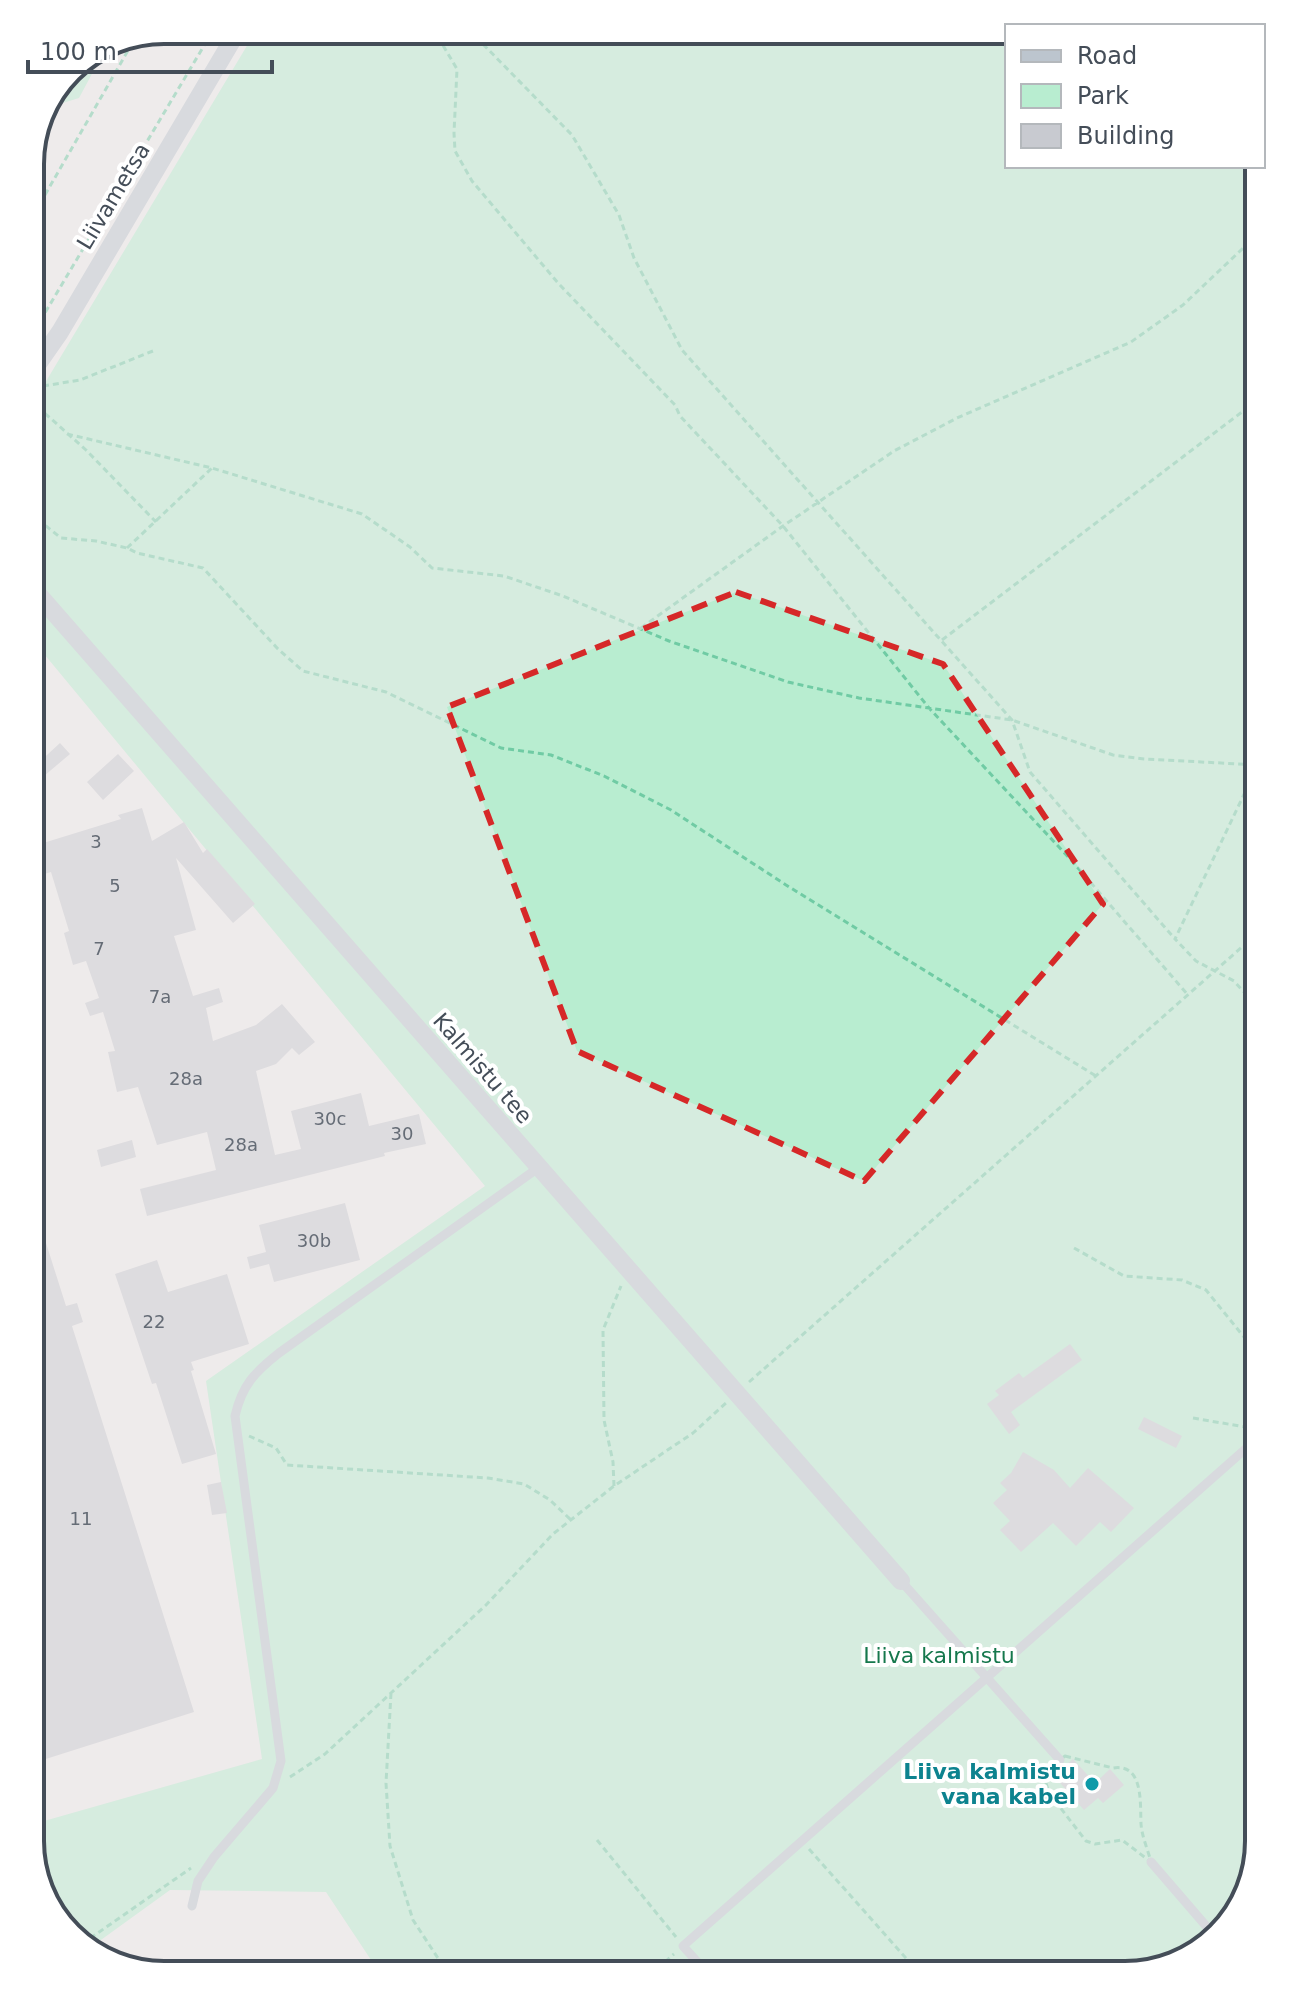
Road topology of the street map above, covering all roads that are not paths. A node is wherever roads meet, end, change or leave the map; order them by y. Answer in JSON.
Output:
{"nodes":[{"id":1,"x":230,"y":44,"type":"edge"},
{"id":2,"x":44,"y":361,"type":"edge"},
{"id":3,"x":44,"y":600,"type":"edge"},
{"id":4,"x":538,"y":1168,"type":"junction"},
{"id":5,"x":1245,"y":1449,"type":"edge"},
{"id":6,"x":901,"y":1581,"type":"joint"},
{"id":7,"x":986,"y":1678,"type":"junction"},
{"id":8,"x":1060,"y":1760,"type":"road end"},
{"id":9,"x":1151,"y":1862,"type":"road end"},
{"id":10,"x":192,"y":1906,"type":"dead end"},
{"id":11,"x":1208,"y":1928,"type":"edge"},
{"id":12,"x":696,"y":1961,"type":"edge"}],
"edges":[{"from":1,"to":2,"type":"street","name":"Liivametsa"},
{"from":3,"to":4,"type":"street","name":"Kalmistu tee"},
{"from":4,"to":6,"type":"street","name":"Kalmistu tee"},
{"from":4,"to":10,"type":"lane"},
{"from":5,"to":7,"type":"lane"},
{"from":6,"to":7,"type":"lane"},
{"from":7,"to":8,"type":"lane"},
{"from":7,"to":12,"type":"lane"},
{"from":9,"to":11,"type":"lane"}]}
